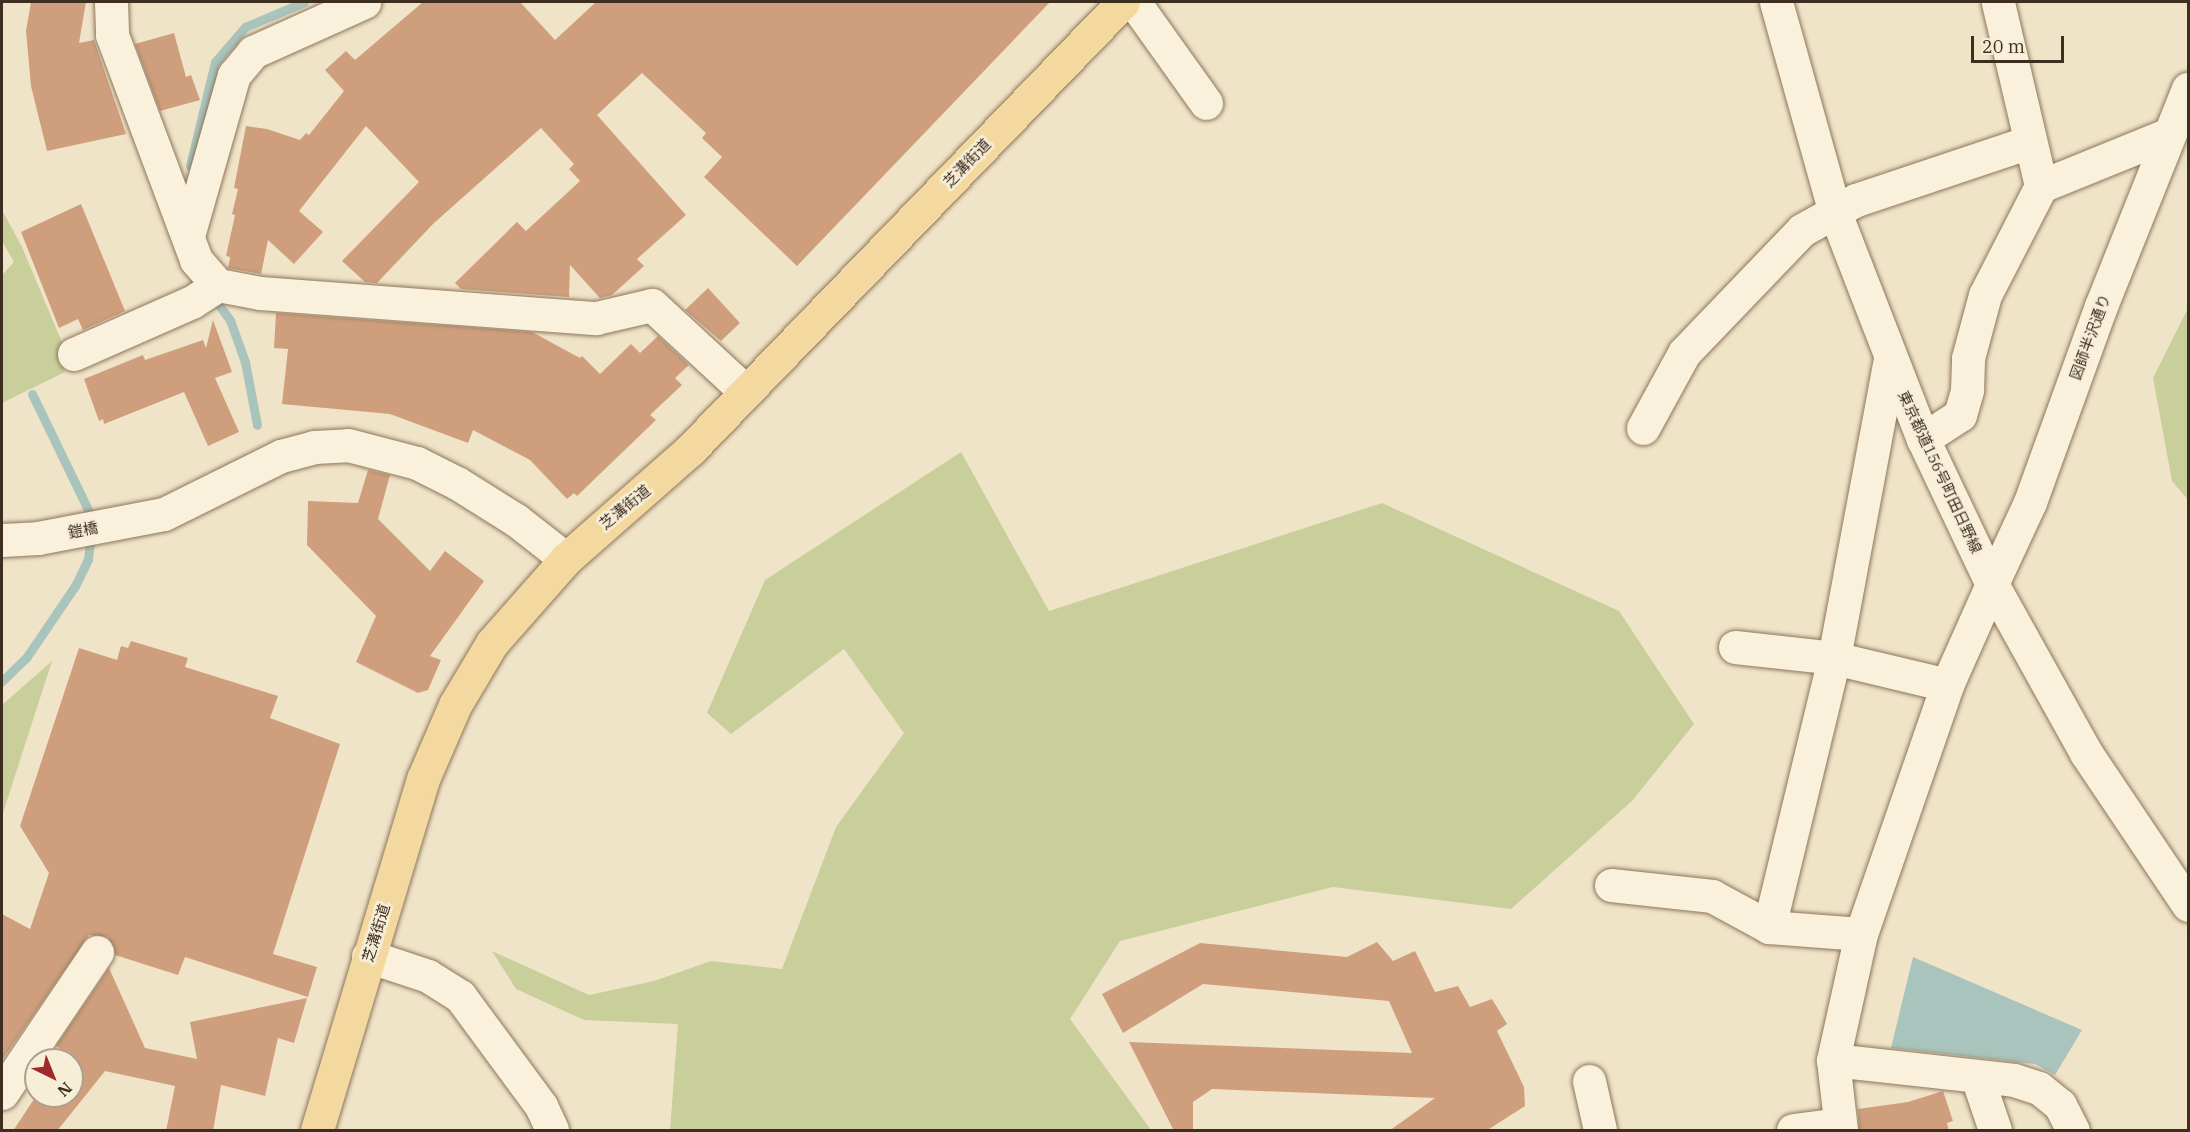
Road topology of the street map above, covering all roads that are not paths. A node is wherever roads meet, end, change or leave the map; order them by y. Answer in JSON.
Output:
{"nodes":[{"id":1,"x":111,"y":2,"type":"edge"},
{"id":2,"x":364,"y":2,"type":"edge"},
{"id":3,"x":1123,"y":2,"type":"edge"},
{"id":4,"x":1134,"y":2,"type":"edge"},
{"id":5,"x":1776,"y":2,"type":"edge"},
{"id":6,"x":1998,"y":2,"type":"edge"},
{"id":7,"x":2188,"y":90,"type":"edge"},
{"id":8,"x":1206,"y":103,"type":"dead end"},
{"id":9,"x":2169,"y":134,"type":"junction"},
{"id":10,"x":2029,"y":142,"type":"junction"},
{"id":11,"x":2041,"y":186,"type":"junction"},
{"id":12,"x":1834,"y":210,"type":"junction"},
{"id":13,"x":188,"y":236,"type":"junction"},
{"id":14,"x":218,"y":285,"type":"junction"},
{"id":15,"x":74,"y":354,"type":"dead end"},
{"id":16,"x":1890,"y":360,"type":"junction"},
{"id":17,"x":746,"y":392,"type":"junction"},
{"id":18,"x":1643,"y":428,"type":"dead end"},
{"id":19,"x":1923,"y":439,"type":"junction"},
{"id":20,"x":2,"y":540,"type":"edge"},
{"id":21,"x":566,"y":559,"type":"junction"},
{"id":22,"x":1992,"y":584,"type":"junction"},
{"id":23,"x":1735,"y":647,"type":"dead end"},
{"id":24,"x":1834,"y":658,"type":"junction"},
{"id":25,"x":1947,"y":685,"type":"junction"},
{"id":26,"x":1611,"y":885,"type":"dead end"},
{"id":27,"x":2188,"y":905,"type":"edge"},
{"id":28,"x":1769,"y":927,"type":"junction"},
{"id":29,"x":1861,"y":933,"type":"junction"},
{"id":30,"x":97,"y":952,"type":"dead end"},
{"id":31,"x":369,"y":956,"type":"junction"},
{"id":32,"x":1833,"y":1060,"type":"junction"},
{"id":33,"x":1977,"y":1077,"type":"junction"},
{"id":34,"x":1589,"y":1082,"type":"dead end"},
{"id":35,"x":2,"y":1092,"type":"edge"},
{"id":36,"x":1841,"y":1127,"type":"edge"},
{"id":37,"x":317,"y":1131,"type":"edge"},
{"id":38,"x":552,"y":1131,"type":"edge"},
{"id":39,"x":1600,"y":1131,"type":"edge"},
{"id":40,"x":1793,"y":1131,"type":"edge"},
{"id":41,"x":1995,"y":1131,"type":"edge"},
{"id":42,"x":2073,"y":1131,"type":"edge"}],
"edges":[{"from":1,"to":13,"type":"street"},
{"from":2,"to":13,"type":"street"},
{"from":3,"to":17,"type":"main road","name":"芝溝街道"},
{"from":4,"to":8,"type":"street"},
{"from":5,"to":12,"type":"street","name":"東京都道156号町田日野線"},
{"from":6,"to":10,"type":"street"},
{"from":7,"to":9,"type":"street","name":"図師半沢通り"},
{"from":9,"to":11,"type":"street"},
{"from":9,"to":22,"type":"street","name":"図師半沢通り"},
{"from":10,"to":11,"type":"street"},
{"from":10,"to":12,"type":"street"},
{"from":11,"to":19,"type":"street"},
{"from":12,"to":16,"type":"street","name":"東京都道156号町田日野線"},
{"from":12,"to":18,"type":"street"},
{"from":13,"to":14,"type":"street"},
{"from":14,"to":15,"type":"street"},
{"from":14,"to":17,"type":"street"},
{"from":16,"to":19,"type":"street","name":"東京都道156号町田日野線"},
{"from":16,"to":24,"type":"street"},
{"from":17,"to":21,"type":"main road","name":"芝溝街道"},
{"from":19,"to":22,"type":"street","name":"東京都道156号町田日野線"},
{"from":20,"to":21,"type":"street","name":"鎧橋"},
{"from":21,"to":31,"type":"main road","name":"芝溝街道"},
{"from":22,"to":25,"type":"street","name":"図師半沢通り"},
{"from":22,"to":27,"type":"street","name":"東京都道156号町田日野線"},
{"from":23,"to":24,"type":"street"},
{"from":24,"to":25,"type":"street"},
{"from":24,"to":28,"type":"street"},
{"from":25,"to":29,"type":"street","name":"図師半沢通り"},
{"from":26,"to":28,"type":"street"},
{"from":28,"to":29,"type":"street"},
{"from":29,"to":32,"type":"street","name":"図師半沢通り"},
{"from":30,"to":35,"type":"street"},
{"from":31,"to":37,"type":"main road","name":"芝溝街道"},
{"from":31,"to":38,"type":"street"},
{"from":32,"to":33,"type":"street"},
{"from":32,"to":36,"type":"street","name":"図師半沢通り"},
{"from":33,"to":41,"type":"street"},
{"from":33,"to":42,"type":"street"},
{"from":34,"to":39,"type":"street"},
{"from":36,"to":40,"type":"street"}]}
